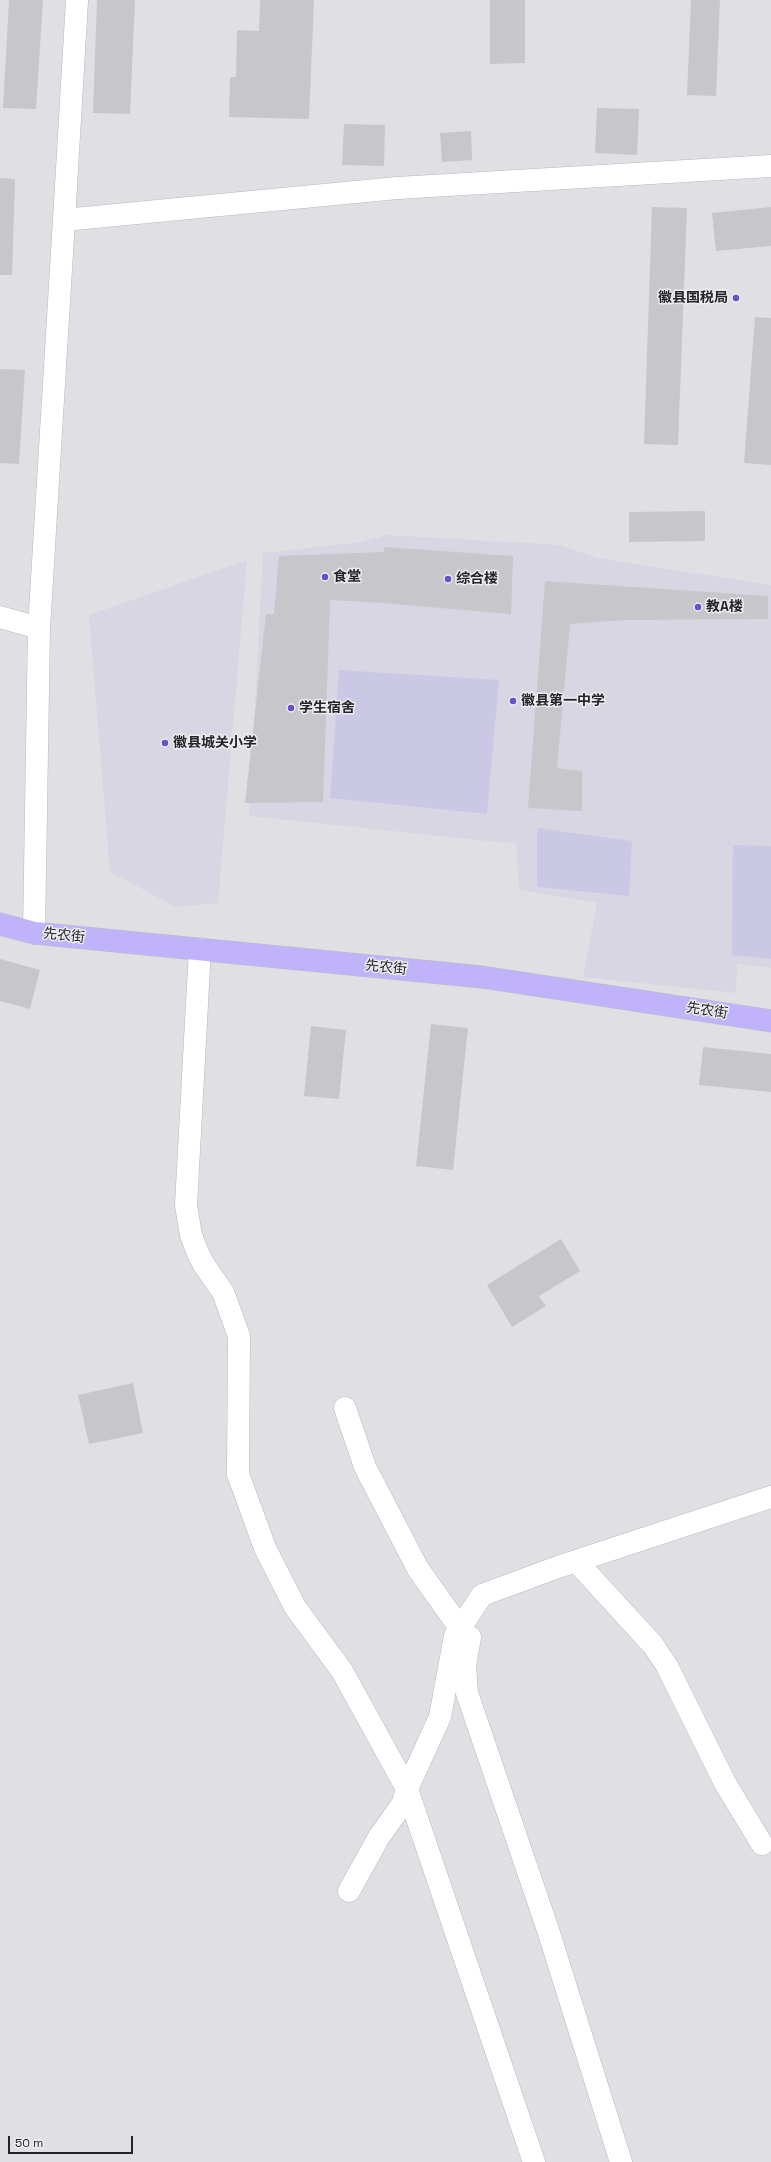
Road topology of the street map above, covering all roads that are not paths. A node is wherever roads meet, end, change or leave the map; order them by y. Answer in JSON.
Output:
{"nodes":[{"id":1,"x":76,"y":0,"type":"edge"},
{"id":2,"x":771,"y":166,"type":"edge"},
{"id":3,"x":64,"y":220,"type":"junction"},
{"id":4,"x":0,"y":617,"type":"edge"},
{"id":5,"x":39,"y":628,"type":"junction"},
{"id":6,"x":0,"y":924,"type":"edge"},
{"id":7,"x":34,"y":933,"type":"junction"},
{"id":8,"x":200,"y":949,"type":"junction"},
{"id":9,"x":771,"y":1021,"type":"edge"},
{"id":10,"x":345,"y":1408,"type":"dead end"},
{"id":11,"x":771,"y":1497,"type":"edge"},
{"id":12,"x":576,"y":1561,"type":"junction"},
{"id":13,"x":482,"y":1595,"type":"junction"},
{"id":14,"x":460,"y":1628,"type":"junction"},
{"id":15,"x":407,"y":1789,"type":"junction"},
{"id":16,"x":762,"y":1844,"type":"dead end"},
{"id":17,"x":349,"y":1891,"type":"dead end"},
{"id":18,"x":534,"y":2162,"type":"edge"},
{"id":19,"x":621,"y":2162,"type":"edge"}],
"edges":[{"from":1,"to":3,"type":"street"},
{"from":2,"to":3,"type":"street"},
{"from":3,"to":5,"type":"street"},
{"from":4,"to":5,"type":"street"},
{"from":5,"to":7,"type":"street"},
{"from":6,"to":7,"type":"main road","name":"先农街"},
{"from":7,"to":8,"type":"main road","name":"先农街"},
{"from":8,"to":9,"type":"main road","name":"先农街"},
{"from":8,"to":15,"type":"street"},
{"from":10,"to":14,"type":"street"},
{"from":11,"to":12,"type":"street"},
{"from":12,"to":13,"type":"street"},
{"from":12,"to":16,"type":"street"},
{"from":13,"to":14,"type":"street"},
{"from":13,"to":19,"type":"street"},
{"from":14,"to":15,"type":"street"},
{"from":15,"to":17,"type":"street"},
{"from":15,"to":18,"type":"street"}]}
